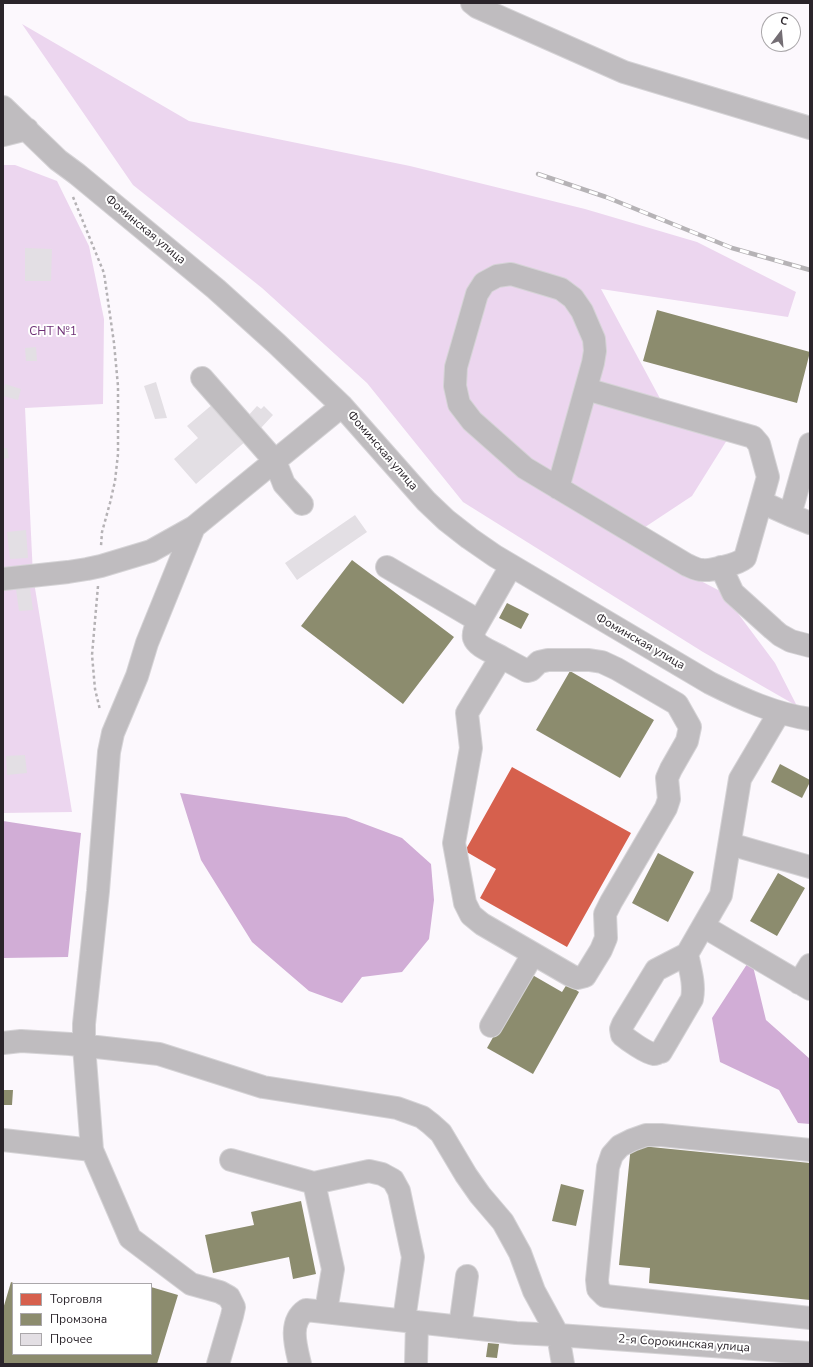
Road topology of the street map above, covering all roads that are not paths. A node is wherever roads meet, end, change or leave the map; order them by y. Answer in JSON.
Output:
{"nodes":[{"id":1,"x":472,"y":3,"type":"edge"},
{"id":2,"x":3,"y":107,"type":"edge"},
{"id":3,"x":810,"y":128,"type":"edge"},
{"id":4,"x":27,"y":129,"type":"junction"},
{"id":5,"x":3,"y":134,"type":"edge"},
{"id":6,"x":202,"y":378,"type":"dead end"},
{"id":7,"x":586,"y":389,"type":"junction"},
{"id":8,"x":342,"y":406,"type":"junction"},
{"id":9,"x":810,"y":444,"type":"edge"},
{"id":10,"x":275,"y":461,"type":"junction"},
{"id":11,"x":558,"y":488,"type":"junction"},
{"id":12,"x":761,"y":502,"type":"junction"},
{"id":13,"x":302,"y":504,"type":"dead end"},
{"id":14,"x":790,"y":515,"type":"junction"},
{"id":15,"x":810,"y":523,"type":"edge"},
{"id":16,"x":194,"y":527,"type":"junction"},
{"id":17,"x":510,"y":566,"type":"junction"},
{"id":18,"x":388,"y":567,"type":"dead end"},
{"id":19,"x":721,"y":567,"type":"junction"},
{"id":20,"x":3,"y":579,"type":"edge"},
{"id":21,"x":479,"y":621,"type":"junction"},
{"id":22,"x":810,"y":646,"type":"edge"},
{"id":23,"x":501,"y":657,"type":"junction"},
{"id":24,"x":779,"y":713,"type":"junction"},
{"id":25,"x":810,"y":719,"type":"edge"},
{"id":26,"x":730,"y":844,"type":"junction"},
{"id":27,"x":810,"y":867,"type":"edge"},
{"id":28,"x":703,"y":926,"type":"junction"},
{"id":29,"x":533,"y":954,"type":"junction"},
{"id":30,"x":686,"y":954,"type":"dead end"},
{"id":31,"x":806,"y":979,"type":"edge"},
{"id":32,"x":491,"y":1026,"type":"dead end"},
{"id":33,"x":3,"y":1043,"type":"edge"},
{"id":34,"x":84,"y":1046,"type":"junction"},
{"id":35,"x":3,"y":1140,"type":"edge"},
{"id":36,"x":92,"y":1150,"type":"junction"},
{"id":37,"x":810,"y":1150,"type":"edge"},
{"id":38,"x":231,"y":1160,"type":"dead end"},
{"id":39,"x":314,"y":1183,"type":"junction"},
{"id":40,"x":467,"y":1276,"type":"dead end"},
{"id":41,"x":326,"y":1311,"type":"junction"},
{"id":42,"x":810,"y":1318,"type":"edge"},
{"id":43,"x":410,"y":1321,"type":"junction"},
{"id":44,"x":460,"y":1327,"type":"junction"},
{"id":45,"x":558,"y":1335,"type":"junction"},
{"id":46,"x":810,"y":1353,"type":"edge"},
{"id":47,"x":218,"y":1364,"type":"edge"},
{"id":48,"x":300,"y":1364,"type":"edge"},
{"id":49,"x":416,"y":1364,"type":"edge"},
{"id":50,"x":562,"y":1364,"type":"edge"}],
"edges":[{"from":1,"to":3,"type":"street"},
{"from":2,"to":4,"type":"street","name":"Фоминская улица"},
{"from":4,"to":5,"type":"street"},
{"from":4,"to":8,"type":"street","name":"Фоминская улица"},
{"from":6,"to":10,"type":"street"},
{"from":7,"to":11,"type":"street"},
{"from":7,"to":11,"type":"street"},
{"from":7,"to":12,"type":"street"},
{"from":8,"to":10,"type":"street"},
{"from":8,"to":17,"type":"street","name":"Фоминская улица"},
{"from":9,"to":14,"type":"street"},
{"from":10,"to":13,"type":"street"},
{"from":10,"to":16,"type":"street"},
{"from":11,"to":19,"type":"street"},
{"from":12,"to":14,"type":"street"},
{"from":12,"to":19,"type":"street"},
{"from":14,"to":15,"type":"street"},
{"from":16,"to":20,"type":"street"},
{"from":16,"to":34,"type":"street"},
{"from":17,"to":21,"type":"street"},
{"from":17,"to":24,"type":"street","name":"Фоминская улица"},
{"from":18,"to":21,"type":"street"},
{"from":19,"to":22,"type":"street"},
{"from":21,"to":23,"type":"street"},
{"from":23,"to":29,"type":"street"},
{"from":23,"to":29,"type":"street"},
{"from":24,"to":25,"type":"street","name":"Фоминская улица"},
{"from":24,"to":26,"type":"street"},
{"from":26,"to":27,"type":"street"},
{"from":26,"to":28,"type":"street"},
{"from":28,"to":30,"type":"street"},
{"from":28,"to":31,"type":"street"},
{"from":29,"to":32,"type":"street"},
{"from":33,"to":34,"type":"street"},
{"from":34,"to":36,"type":"street"},
{"from":34,"to":45,"type":"street"},
{"from":35,"to":36,"type":"street"},
{"from":36,"to":47,"type":"street"},
{"from":37,"to":42,"type":"street"},
{"from":38,"to":39,"type":"street"},
{"from":39,"to":41,"type":"street"},
{"from":39,"to":43,"type":"street"},
{"from":40,"to":44,"type":"street"},
{"from":41,"to":43,"type":"street","name":"2-я Сорокинская улица"},
{"from":41,"to":48,"type":"street","name":"2-я Сорокинская улица"},
{"from":43,"to":44,"type":"street","name":"2-я Сорокинская улица"},
{"from":43,"to":49,"type":"street"},
{"from":44,"to":45,"type":"street","name":"2-я Сорокинская улица"},
{"from":45,"to":46,"type":"street","name":"2-я Сорокинская улица"},
{"from":45,"to":50,"type":"street"}]}
